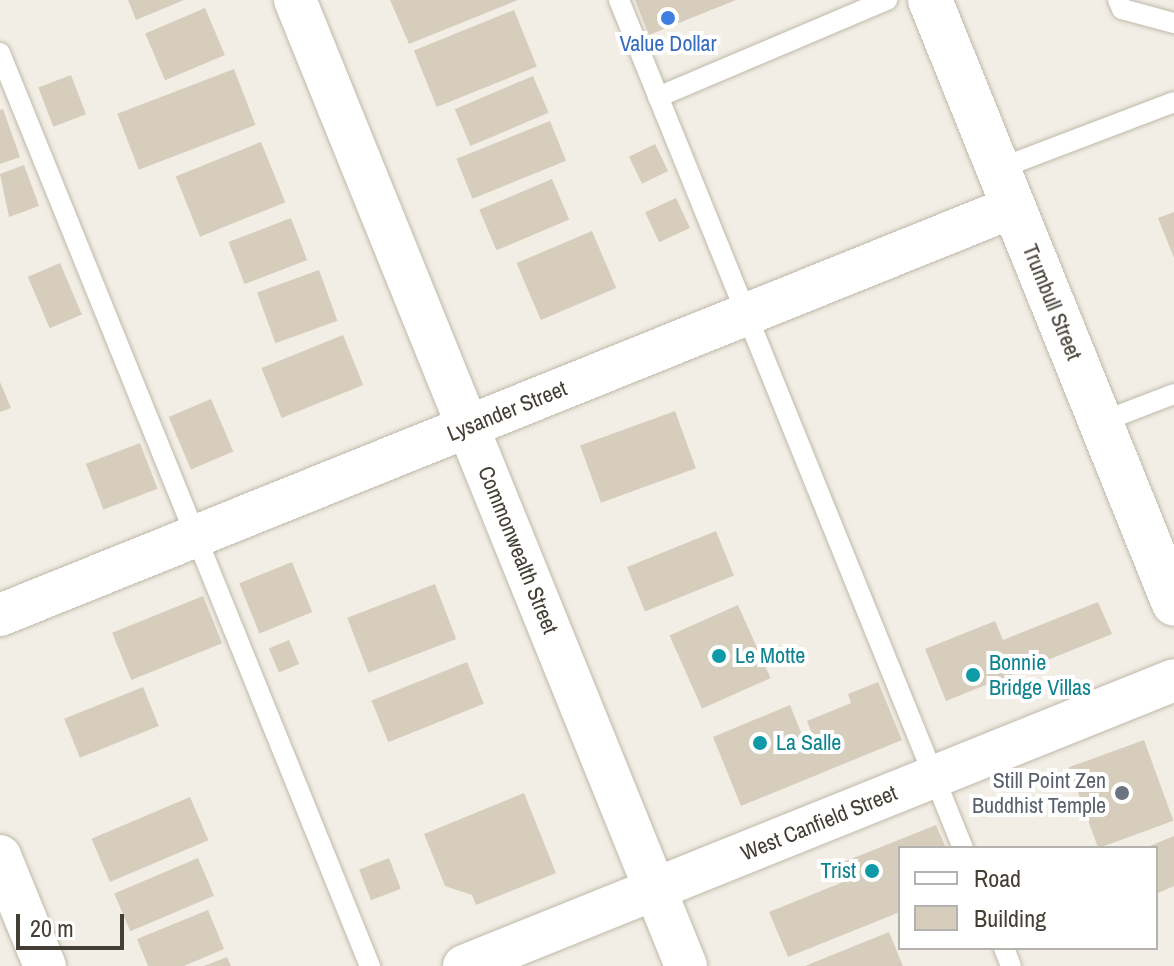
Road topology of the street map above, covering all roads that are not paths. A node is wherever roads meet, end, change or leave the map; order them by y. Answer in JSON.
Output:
{"nodes":[{"id":1,"x":295,"y":0,"type":"edge"},
{"id":2,"x":619,"y":0,"type":"edge"},
{"id":3,"x":887,"y":0,"type":"edge"},
{"id":4,"x":930,"y":0,"type":"edge"},
{"id":5,"x":1118,"y":0,"type":"edge"},
{"id":6,"x":1174,"y":23,"type":"edge"},
{"id":7,"x":0,"y":53,"type":"edge"},
{"id":8,"x":658,"y":97,"type":"junction"},
{"id":9,"x":1174,"y":102,"type":"edge"},
{"id":10,"x":1006,"y":188,"type":"junction"},
{"id":11,"x":745,"y":315,"type":"junction"},
{"id":12,"x":1174,"y":394,"type":"edge"},
{"id":13,"x":1101,"y":422,"type":"junction"},
{"id":14,"x":468,"y":427,"type":"junction"},
{"id":15,"x":196,"y":536,"type":"junction"},
{"id":16,"x":1174,"y":604,"type":"edge"},
{"id":17,"x":0,"y":615,"type":"edge"},
{"id":18,"x":1174,"y":680,"type":"edge"},
{"id":19,"x":935,"y":776,"type":"junction"},
{"id":20,"x":962,"y":846,"type":"edge"},
{"id":21,"x":0,"y":856,"type":"edge"},
{"id":22,"x":655,"y":890,"type":"junction"},
{"id":23,"x":45,"y":966,"type":"edge"},
{"id":24,"x":370,"y":966,"type":"edge"},
{"id":25,"x":464,"y":966,"type":"edge"},
{"id":26,"x":686,"y":966,"type":"edge"}],
"edges":[{"from":1,"to":14,"type":"street","name":"Commonwealth Street"},
{"from":2,"to":8,"type":"lane"},
{"from":3,"to":8,"type":"lane"},
{"from":4,"to":10,"type":"street","name":"Trumbull Street"},
{"from":5,"to":6,"type":"lane"},
{"from":7,"to":15,"type":"lane"},
{"from":8,"to":11,"type":"lane"},
{"from":9,"to":10,"type":"lane"},
{"from":10,"to":11,"type":"street","name":"Lysander Street"},
{"from":10,"to":13,"type":"street","name":"Trumbull Street"},
{"from":11,"to":14,"type":"street","name":"Lysander Street"},
{"from":11,"to":19,"type":"lane"},
{"from":12,"to":13,"type":"lane"},
{"from":13,"to":16,"type":"street","name":"Trumbull Street"},
{"from":14,"to":15,"type":"street","name":"Lysander Street"},
{"from":14,"to":22,"type":"street","name":"Commonwealth Street"},
{"from":15,"to":17,"type":"street","name":"Lysander Street"},
{"from":15,"to":24,"type":"lane"},
{"from":18,"to":19,"type":"street","name":"West Canfield Street"},
{"from":19,"to":20,"type":"lane"},
{"from":19,"to":22,"type":"street","name":"West Canfield Street"},
{"from":21,"to":23,"type":"street"},
{"from":22,"to":25,"type":"street","name":"West Canfield Street"},
{"from":22,"to":26,"type":"street","name":"Commonwealth Street"}]}
